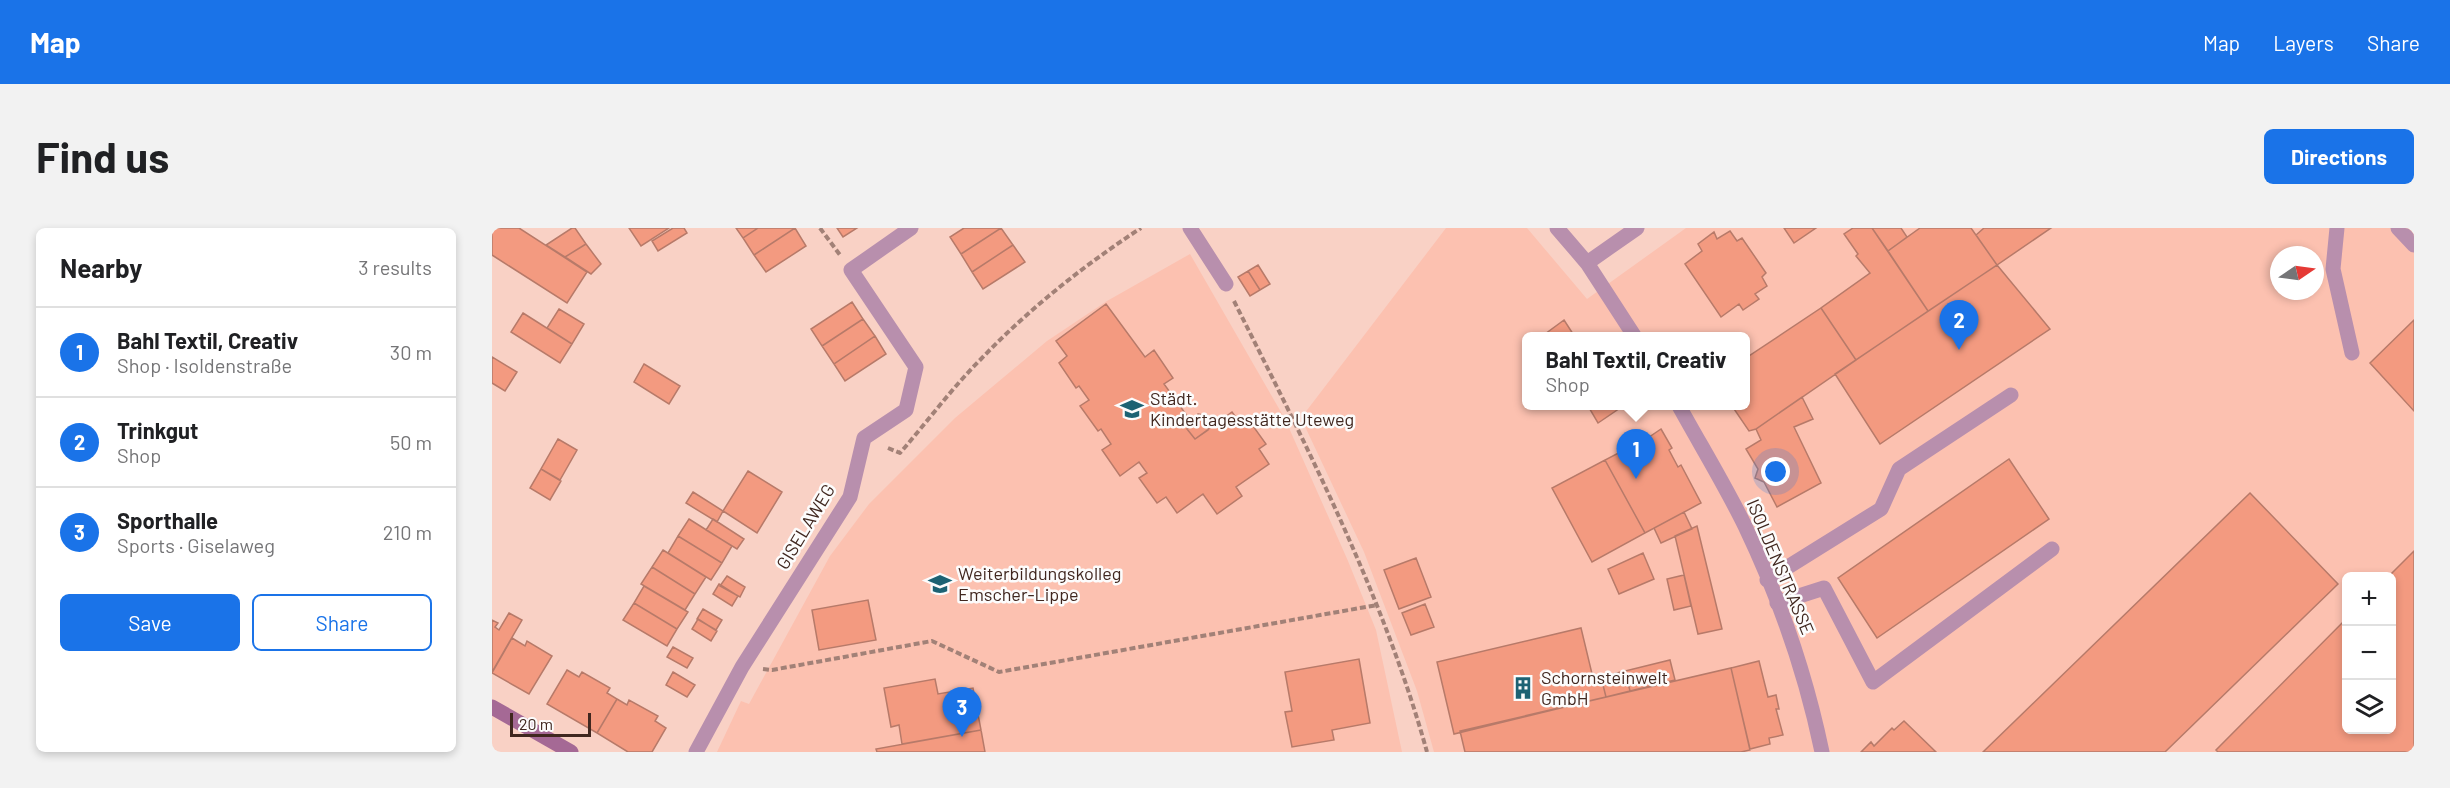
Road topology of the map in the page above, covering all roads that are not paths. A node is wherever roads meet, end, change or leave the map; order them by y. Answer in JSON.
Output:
{"nodes":[{"id":1,"x":911,"y":228,"type":"edge"},
{"id":2,"x":1190,"y":228,"type":"edge"},
{"id":3,"x":1557,"y":228,"type":"edge"},
{"id":4,"x":1637,"y":228,"type":"edge"},
{"id":5,"x":2337,"y":228,"type":"edge"},
{"id":6,"x":2398,"y":228,"type":"edge"},
{"id":7,"x":2414,"y":244,"type":"edge"},
{"id":8,"x":1587,"y":263,"type":"junction"},
{"id":9,"x":1226,"y":284,"type":"road end"},
{"id":10,"x":1632,"y":332,"type":"edge"},
{"id":11,"x":2352,"y":353,"type":"dead end"},
{"id":12,"x":2011,"y":395,"type":"dead end"},
{"id":13,"x":1682,"y":410,"type":"edge"},
{"id":14,"x":2052,"y":549,"type":"dead end"},
{"id":15,"x":1767,"y":580,"type":"junction"},
{"id":16,"x":1777,"y":603,"type":"junction"},
{"id":17,"x":492,"y":707,"type":"edge"},
{"id":18,"x":571,"y":752,"type":"edge"},
{"id":19,"x":696,"y":752,"type":"edge"},
{"id":20,"x":1822,"y":752,"type":"edge"}],
"edges":[{"from":1,"to":19,"type":"street","name":"GISELAWEG"},
{"from":2,"to":9,"type":"street"},
{"from":3,"to":8,"type":"street"},
{"from":4,"to":8,"type":"street"},
{"from":5,"to":11,"type":"street"},
{"from":6,"to":7,"type":"street"},
{"from":8,"to":10,"type":"street"},
{"from":12,"to":15,"type":"street"},
{"from":13,"to":15,"type":"street","name":"ISOLDENSTRASSE"},
{"from":14,"to":16,"type":"street"},
{"from":15,"to":16,"type":"street","name":"ISOLDENSTRASSE"},
{"from":16,"to":20,"type":"street","name":"ISOLDENSTRASSE"},
{"from":17,"to":18,"type":"street"}]}
